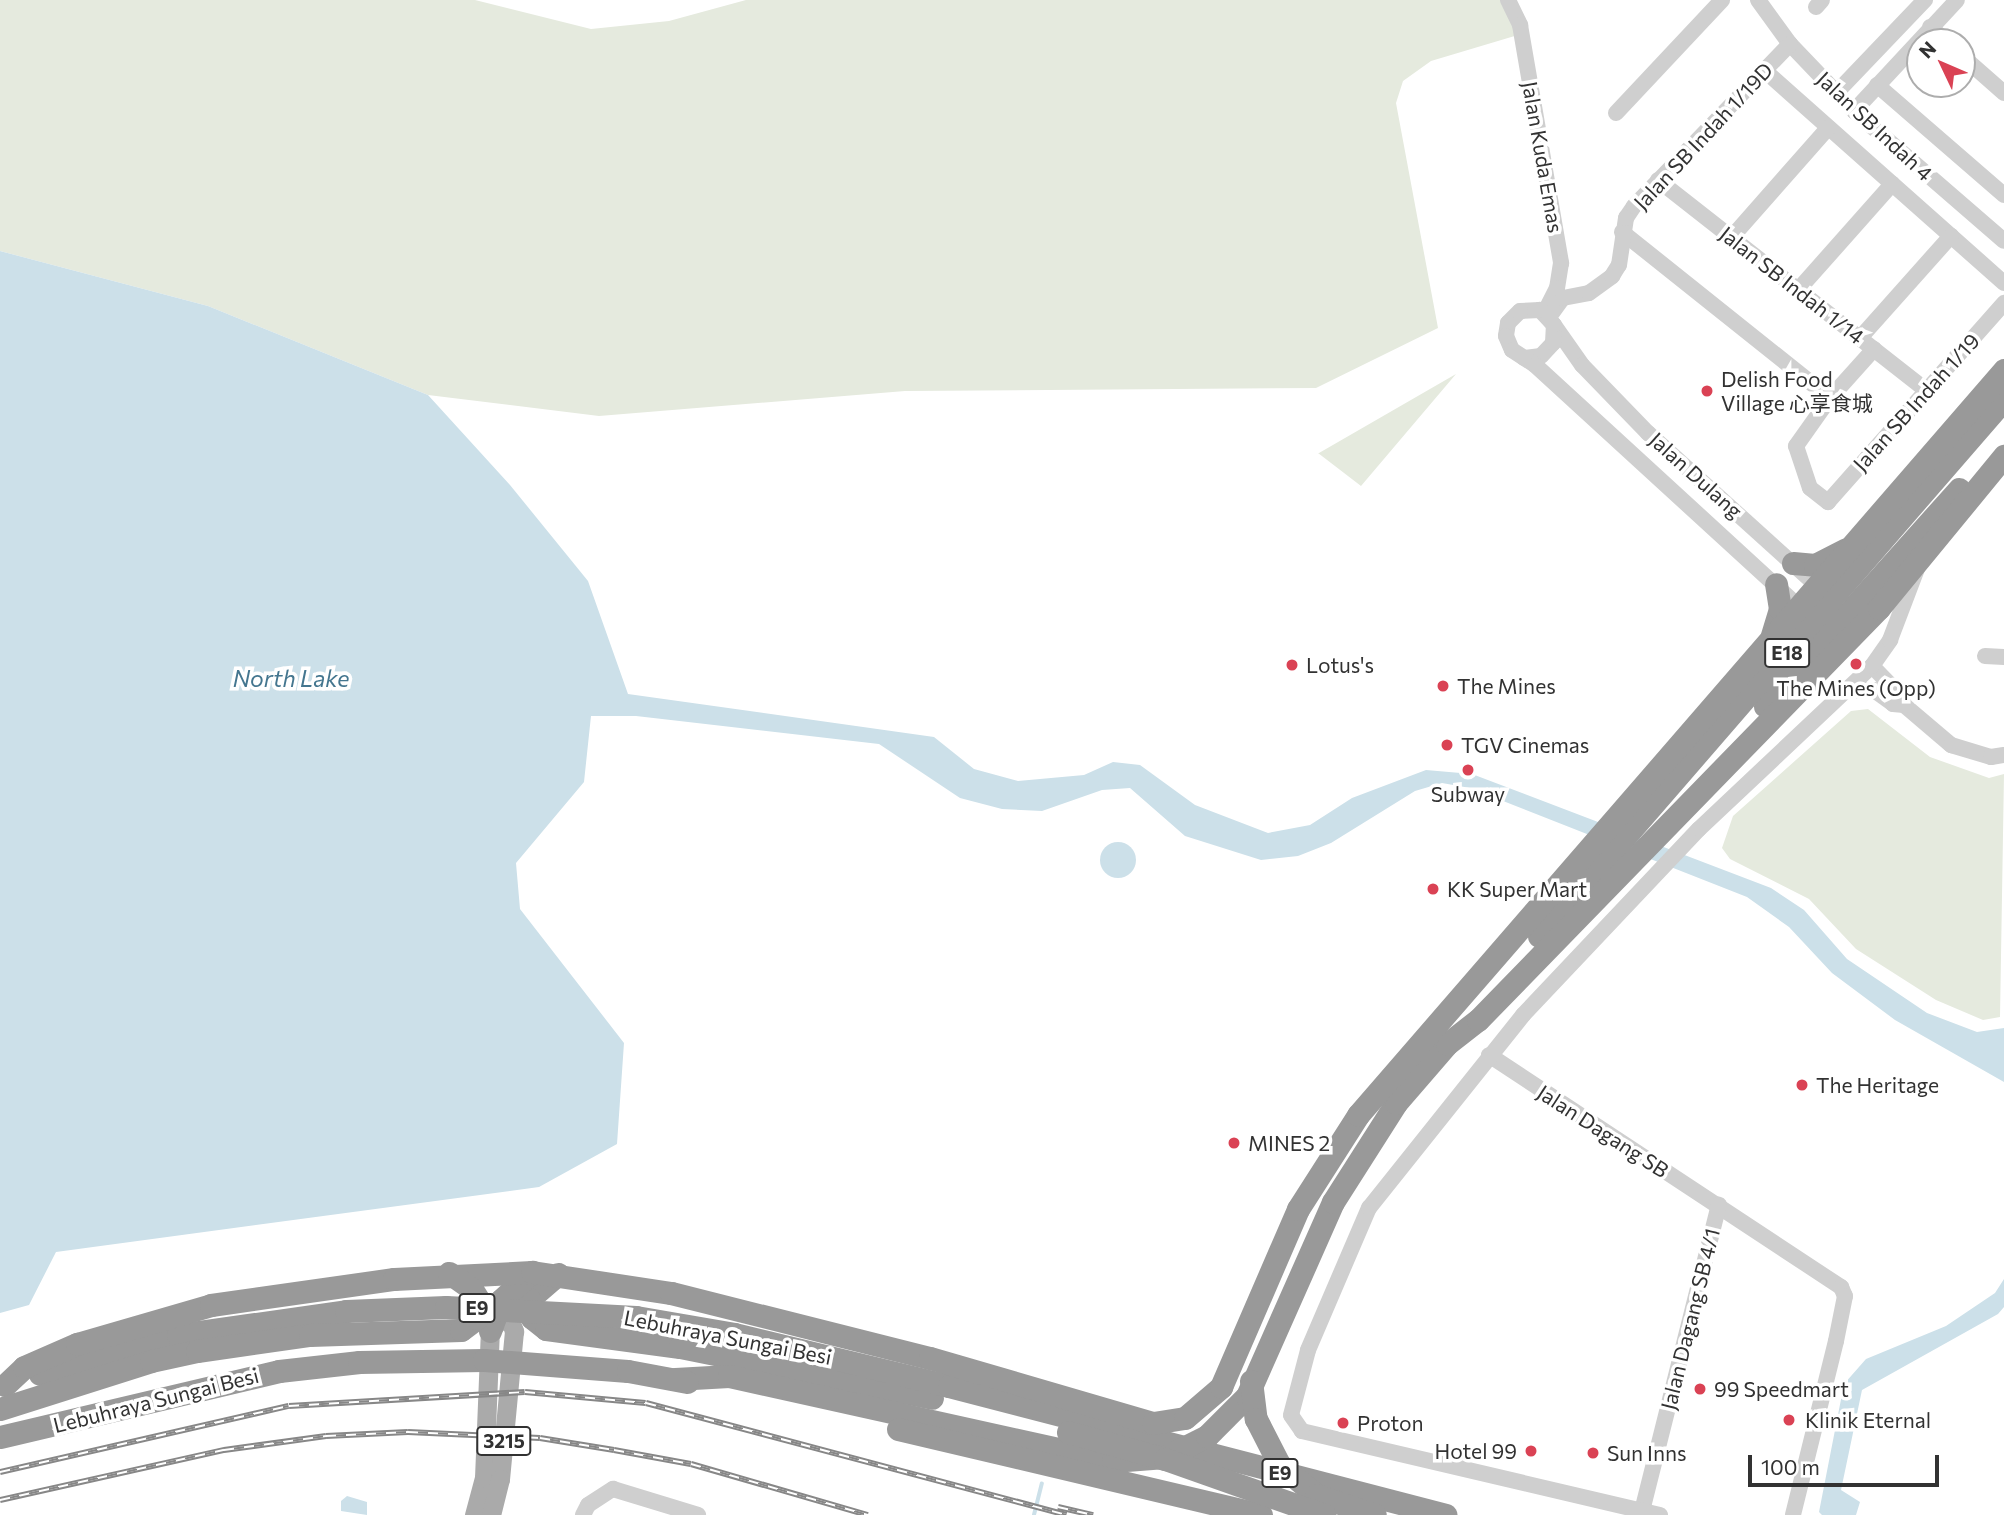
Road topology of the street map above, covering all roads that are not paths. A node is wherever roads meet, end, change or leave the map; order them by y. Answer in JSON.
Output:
{"nodes":[{"id":1,"x":1508,"y":0,"type":"edge"},
{"id":2,"x":1722,"y":0,"type":"edge"},
{"id":3,"x":1758,"y":0,"type":"edge"},
{"id":4,"x":1925,"y":0,"type":"edge"},
{"id":5,"x":1957,"y":0,"type":"edge"},
{"id":6,"x":1930,"y":27,"type":"joint"},
{"id":7,"x":1790,"y":44,"type":"junction"},
{"id":8,"x":1976,"y":68,"type":"edge"},
{"id":9,"x":1764,"y":70,"type":"junction"},
{"id":10,"x":1877,"y":85,"type":"junction"},
{"id":11,"x":1836,"y":93,"type":"junction"},
{"id":12,"x":2004,"y":93,"type":"edge"},
{"id":13,"x":1854,"y":111,"type":"junction"},
{"id":14,"x":1616,"y":113,"type":"dead end"},
{"id":15,"x":1828,"y":128,"type":"junction"},
{"id":16,"x":1658,"y":180,"type":"junction"},
{"id":17,"x":1892,"y":184,"type":"junction"},
{"id":18,"x":2004,"y":195,"type":"edge"},
{"id":19,"x":1622,"y":232,"type":"junction"},
{"id":20,"x":1951,"y":236,"type":"junction"},
{"id":21,"x":1731,"y":238,"type":"junction"},
{"id":22,"x":2004,"y":241,"type":"edge"},
{"id":23,"x":2004,"y":283,"type":"edge"},
{"id":24,"x":1798,"y":290,"type":"junction"},
{"id":25,"x":2004,"y":303,"type":"edge"},
{"id":26,"x":1549,"y":318,"type":"junction"},
{"id":27,"x":1860,"y":338,"type":"junction"},
{"id":28,"x":1874,"y":349,"type":"junction"},
{"id":29,"x":1524,"y":358,"type":"junction"},
{"id":30,"x":2004,"y":370,"type":"edge"},
{"id":31,"x":1926,"y":390,"type":"junction"},
{"id":32,"x":1829,"y":398,"type":"junction"},
{"id":33,"x":2004,"y":399,"type":"edge"},
{"id":34,"x":2004,"y":436,"type":"edge"},
{"id":35,"x":2004,"y":456,"type":"edge"},
{"id":36,"x":1717,"y":492,"type":"junction"},
{"id":37,"x":1698,"y":512,"type":"junction"},
{"id":38,"x":1852,"y":549,"type":"junction"},
{"id":39,"x":1793,"y":563,"type":"junction"},
{"id":40,"x":1917,"y":567,"type":"junction"},
{"id":41,"x":1776,"y":584,"type":"junction"},
{"id":42,"x":1876,"y":585,"type":"junction"},
{"id":43,"x":1819,"y":587,"type":"junction"},
{"id":44,"x":1801,"y":608,"type":"junction"},
{"id":45,"x":1848,"y":615,"type":"junction"},
{"id":46,"x":1830,"y":635,"type":"junction"},
{"id":47,"x":1761,"y":653,"type":"junction"},
{"id":48,"x":1985,"y":656,"type":"dead end"},
{"id":49,"x":2004,"y":657,"type":"edge"},
{"id":50,"x":1872,"y":666,"type":"junction"},
{"id":51,"x":1790,"y":678,"type":"junction"},
{"id":52,"x":1844,"y":691,"type":"junction"},
{"id":53,"x":1904,"y":705,"type":"junction"},
{"id":54,"x":2004,"y":755,"type":"edge"},
{"id":55,"x":1675,"y":814,"type":"junction"},
{"id":56,"x":1566,"y":903,"type":"junction"},
{"id":57,"x":1478,"y":1020,"type":"junction"},
{"id":58,"x":1489,"y":1055,"type":"junction"},
{"id":59,"x":1719,"y":1205,"type":"junction"},
{"id":60,"x":532,"y":1272,"type":"junction"},
{"id":61,"x":449,"y":1273,"type":"junction"},
{"id":62,"x":558,"y":1274,"type":"junction"},
{"id":63,"x":491,"y":1331,"type":"joint"},
{"id":64,"x":428,"y":1332,"type":"junction"},
{"id":65,"x":561,"y":1333,"type":"junction"},
{"id":66,"x":861,"y":1342,"type":"junction"},
{"id":67,"x":803,"y":1371,"type":"junction"},
{"id":68,"x":500,"y":1375,"type":"junction"},
{"id":69,"x":675,"y":1379,"type":"junction"},
{"id":70,"x":3,"y":1386,"type":"edge"},
{"id":71,"x":949,"y":1386,"type":"junction"},
{"id":72,"x":1097,"y":1404,"type":"junction"},
{"id":73,"x":0,"y":1409,"type":"edge"},
{"id":74,"x":964,"y":1427,"type":"junction"},
{"id":75,"x":0,"y":1437,"type":"edge"},
{"id":76,"x":1355,"y":1492,"type":"junction"},
{"id":77,"x":484,"y":1513,"type":"edge"},
{"id":78,"x":1642,"y":1513,"type":"edge"},
{"id":79,"x":583,"y":1515,"type":"edge"},
{"id":80,"x":698,"y":1515,"type":"edge"},
{"id":81,"x":1261,"y":1515,"type":"edge"},
{"id":82,"x":1324,"y":1515,"type":"edge"},
{"id":83,"x":1374,"y":1515,"type":"edge"},
{"id":84,"x":1446,"y":1515,"type":"edge"},
{"id":85,"x":1660,"y":1515,"type":"edge"},
{"id":86,"x":1793,"y":1515,"type":"edge"}],
"edges":[{"from":1,"to":26,"type":"street","name":"Jalan Kuda Emas"},
{"from":2,"to":14,"type":"street"},
{"from":3,"to":7,"type":"street","name":"Jalan SB Indah 4"},
{"from":4,"to":11,"type":"street"},
{"from":5,"to":6,"type":"street"},
{"from":6,"to":10,"type":"street"},
{"from":7,"to":9,"type":"street","name":"Jalan SB Indah 1/19D"},
{"from":7,"to":11,"type":"street","name":"Jalan SB Indah 4"},
{"from":8,"to":12,"type":"street"},
{"from":9,"to":15,"type":"street"},
{"from":9,"to":16,"type":"street","name":"Jalan SB Indah 1/19D"},
{"from":10,"to":13,"type":"street"},
{"from":10,"to":18,"type":"street"},
{"from":11,"to":13,"type":"street","name":"Jalan SB Indah 4"},
{"from":13,"to":22,"type":"street","name":"Jalan SB Indah 4"},
{"from":15,"to":17,"type":"street"},
{"from":15,"to":21,"type":"street"},
{"from":16,"to":19,"type":"street","name":"Jalan SB Indah 1/19D"},
{"from":16,"to":21,"type":"street","name":"Jalan SB Indah 1/14"},
{"from":17,"to":20,"type":"street"},
{"from":17,"to":24,"type":"street"},
{"from":19,"to":26,"type":"street","name":"Jalan SB Indah 1/19D"},
{"from":19,"to":32,"type":"street"},
{"from":20,"to":23,"type":"street"},
{"from":20,"to":27,"type":"street"},
{"from":21,"to":24,"type":"street","name":"Jalan SB Indah 1/14"},
{"from":24,"to":27,"type":"street","name":"Jalan SB Indah 1/14"},
{"from":25,"to":31,"type":"street","name":"Jalan SB Indah 1/19"},
{"from":26,"to":29,"type":"street"},
{"from":26,"to":29,"type":"street"},
{"from":26,"to":36,"type":"street","name":"Jalan Dulang"},
{"from":27,"to":28,"type":"street","name":"Jalan SB Indah 1/14"},
{"from":28,"to":31,"type":"street","name":"Jalan SB Indah 1/14"},
{"from":28,"to":32,"type":"street"},
{"from":29,"to":37,"type":"street","name":"Jalan Dulang"},
{"from":30,"to":38,"type":"highway"},
{"from":31,"to":32,"type":"street","name":"Jalan SB Indah 1/19"},
{"from":33,"to":56,"type":"highway","number":"E18"},
{"from":34,"to":42,"type":"highway"},
{"from":35,"to":40,"type":"highway","number":"E18"},
{"from":36,"to":37,"type":"street"},
{"from":36,"to":39,"type":"street","name":"Jalan Dulang"},
{"from":37,"to":41,"type":"street","name":"Jalan Dulang"},
{"from":38,"to":39,"type":"highway"},
{"from":38,"to":42,"type":"highway"},
{"from":38,"to":43,"type":"highway"},
{"from":39,"to":43,"type":"street","name":"Jalan Dulang"},
{"from":40,"to":50,"type":"street"},
{"from":40,"to":55,"type":"highway","number":"E18"},
{"from":41,"to":44,"type":"street","name":"Jalan Dulang"},
{"from":41,"to":47,"type":"highway"},
{"from":42,"to":45,"type":"highway"},
{"from":43,"to":44,"type":"highway"},
{"from":43,"to":45,"type":"street","name":"Jalan Dulang"},
{"from":44,"to":46,"type":"street","name":"Jalan Dulang"},
{"from":44,"to":47,"type":"highway"},
{"from":45,"to":46,"type":"highway"},
{"from":46,"to":51,"type":"highway"},
{"from":47,"to":51,"type":"highway"},
{"from":47,"to":72,"type":"highway"},
{"from":48,"to":49,"type":"street"},
{"from":50,"to":52,"type":"street"},
{"from":50,"to":53,"type":"street"},
{"from":51,"to":55,"type":"highway"},
{"from":52,"to":53,"type":"street"},
{"from":52,"to":58,"type":"street"},
{"from":53,"to":54,"type":"street"},
{"from":55,"to":57,"type":"highway","number":"E18"},
{"from":56,"to":72,"type":"highway"},
{"from":56,"to":83,"type":"highway"},
{"from":57,"to":74,"type":"highway"},
{"from":57,"to":76,"type":"highway"},
{"from":58,"to":59,"type":"street","name":"Jalan Dagang SB"},
{"from":58,"to":78,"type":"street"},
{"from":59,"to":78,"type":"street","name":"Jalan Dagang SB 4/1"},
{"from":59,"to":86,"type":"street","name":"Jalan Dagang SB"},
{"from":60,"to":61,"type":"highway"},
{"from":60,"to":62,"type":"highway"},
{"from":60,"to":63,"type":"highway"},
{"from":61,"to":64,"type":"highway"},
{"from":61,"to":70,"type":"highway"},
{"from":62,"to":65,"type":"highway"},
{"from":62,"to":66,"type":"highway"},
{"from":63,"to":68,"type":"main road"},
{"from":64,"to":68,"type":"highway"},
{"from":64,"to":73,"type":"highway"},
{"from":65,"to":67,"type":"highway"},
{"from":65,"to":68,"type":"highway"},
{"from":66,"to":71,"type":"highway"},
{"from":66,"to":72,"type":"highway"},
{"from":67,"to":74,"type":"highway"},
{"from":67,"to":82,"type":"highway"},
{"from":68,"to":77,"type":"main road","number":"3215"},
{"from":69,"to":74,"type":"highway"},
{"from":69,"to":75,"type":"highway","name":"Lebuhraya Sungai Besi","number":"E9"},
{"from":69,"to":81,"type":"highway","name":"Lebuhraya Sungai Besi","number":"E9"},
{"from":70,"to":71,"type":"highway","name":"Lebuhraya Sungai Besi","number":"E9"},
{"from":71,"to":76,"type":"highway","name":"Lebuhraya Sungai Besi","number":"E9"},
{"from":76,"to":84,"type":"highway","name":"Lebuhraya Sungai Besi","number":"E9"},
{"from":78,"to":85,"type":"street"},
{"from":79,"to":80,"type":"street"}]}
